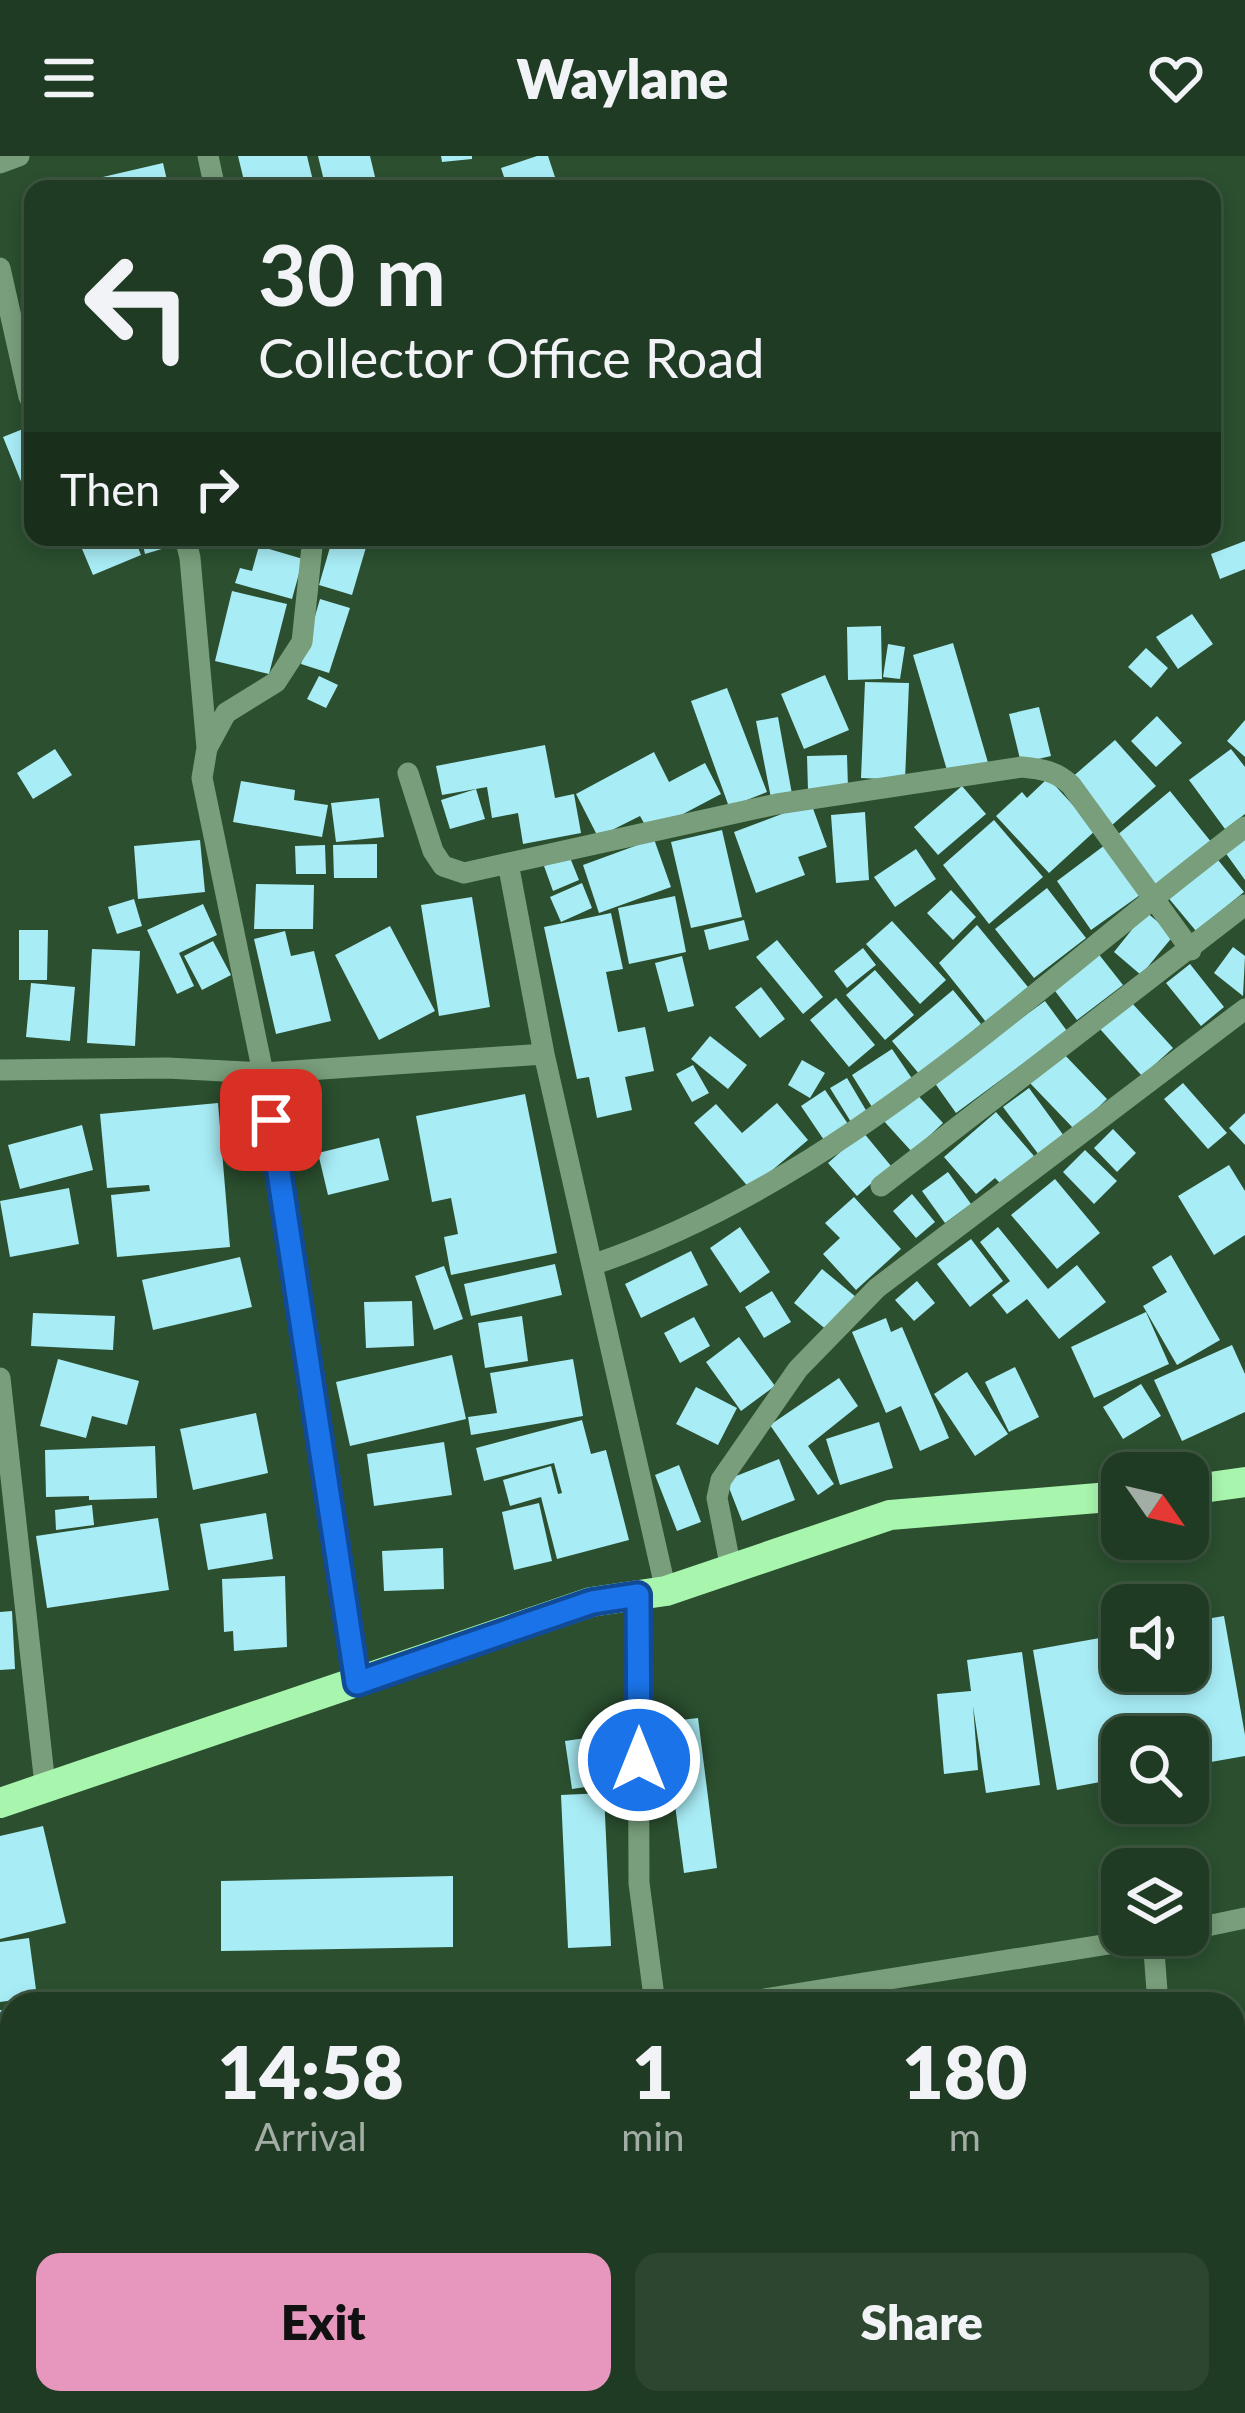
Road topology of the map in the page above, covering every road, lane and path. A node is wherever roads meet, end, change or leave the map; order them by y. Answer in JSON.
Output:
{"nodes":[{"id":1,"x":19,"y":156,"type":"edge"},
{"id":2,"x":0,"y":164,"type":"edge"},
{"id":3,"x":0,"y":268,"type":"edge"},
{"id":4,"x":24,"y":375,"type":"edge"},
{"id":5,"x":187,"y":546,"type":"edge"},
{"id":6,"x":312,"y":546,"type":"edge"},
{"id":7,"x":207,"y":748,"type":"junction"},
{"id":8,"x":408,"y":773,"type":"dead end"},
{"id":9,"x":1245,"y":827,"type":"edge"},
{"id":10,"x":508,"y":863,"type":"junction"},
{"id":11,"x":1151,"y":898,"type":"junction"},
{"id":12,"x":1245,"y":905,"type":"edge"},
{"id":13,"x":1191,"y":950,"type":"junction"},
{"id":14,"x":1245,"y":1009,"type":"edge"},
{"id":15,"x":544,"y":1054,"type":"junction"},
{"id":16,"x":0,"y":1070,"type":"edge"},
{"id":17,"x":263,"y":1073,"type":"junction"},
{"id":18,"x":881,"y":1186,"type":"dead end"},
{"id":19,"x":592,"y":1265,"type":"junction"},
{"id":20,"x":0,"y":1378,"type":"edge"},
{"id":21,"x":1238,"y":1476,"type":"edge"},
{"id":22,"x":1209,"y":1484,"type":"edge"},
{"id":23,"x":1101,"y":1498,"type":"edge"},
{"id":24,"x":731,"y":1569,"type":"junction"},
{"id":25,"x":652,"y":1593,"type":"junction"},
{"id":26,"x":357,"y":1683,"type":"junction"},
{"id":27,"x":45,"y":1785,"type":"junction"},
{"id":28,"x":0,"y":1803,"type":"edge"},
{"id":29,"x":1245,"y":1918,"type":"edge"},
{"id":30,"x":1209,"y":1926,"type":"edge"},
{"id":31,"x":1101,"y":1945,"type":"edge"},
{"id":32,"x":1159,"y":1956,"type":"edge"},
{"id":33,"x":654,"y":1992,"type":"edge"},
{"id":34,"x":809,"y":1992,"type":"edge"},
{"id":35,"x":1159,"y":1992,"type":"edge"}],
"edges":[{"from":1,"to":2,"type":"street"},
{"from":3,"to":4,"type":"street"},
{"from":5,"to":7,"type":"street"},
{"from":6,"to":7,"type":"street"},
{"from":7,"to":17,"type":"street"},
{"from":8,"to":10,"type":"street"},
{"from":9,"to":11,"type":"street"},
{"from":10,"to":11,"type":"street"},
{"from":10,"to":15,"type":"street"},
{"from":11,"to":13,"type":"street"},
{"from":11,"to":19,"type":"street"},
{"from":12,"to":13,"type":"street"},
{"from":13,"to":18,"type":"street"},
{"from":14,"to":24,"type":"street"},
{"from":15,"to":17,"type":"street"},
{"from":15,"to":19,"type":"street"},
{"from":16,"to":17,"type":"street"},
{"from":17,"to":26,"type":"street"},
{"from":19,"to":25,"type":"street"},
{"from":20,"to":27,"type":"street"},
{"from":21,"to":22,"type":"main road"},
{"from":23,"to":24,"type":"main road"},
{"from":24,"to":25,"type":"main road"},
{"from":25,"to":26,"type":"main road"},
{"from":25,"to":33,"type":"street"},
{"from":26,"to":27,"type":"main road"},
{"from":27,"to":28,"type":"main road"},
{"from":29,"to":30,"type":"street"},
{"from":31,"to":34,"type":"street"},
{"from":32,"to":35,"type":"street"}]}
